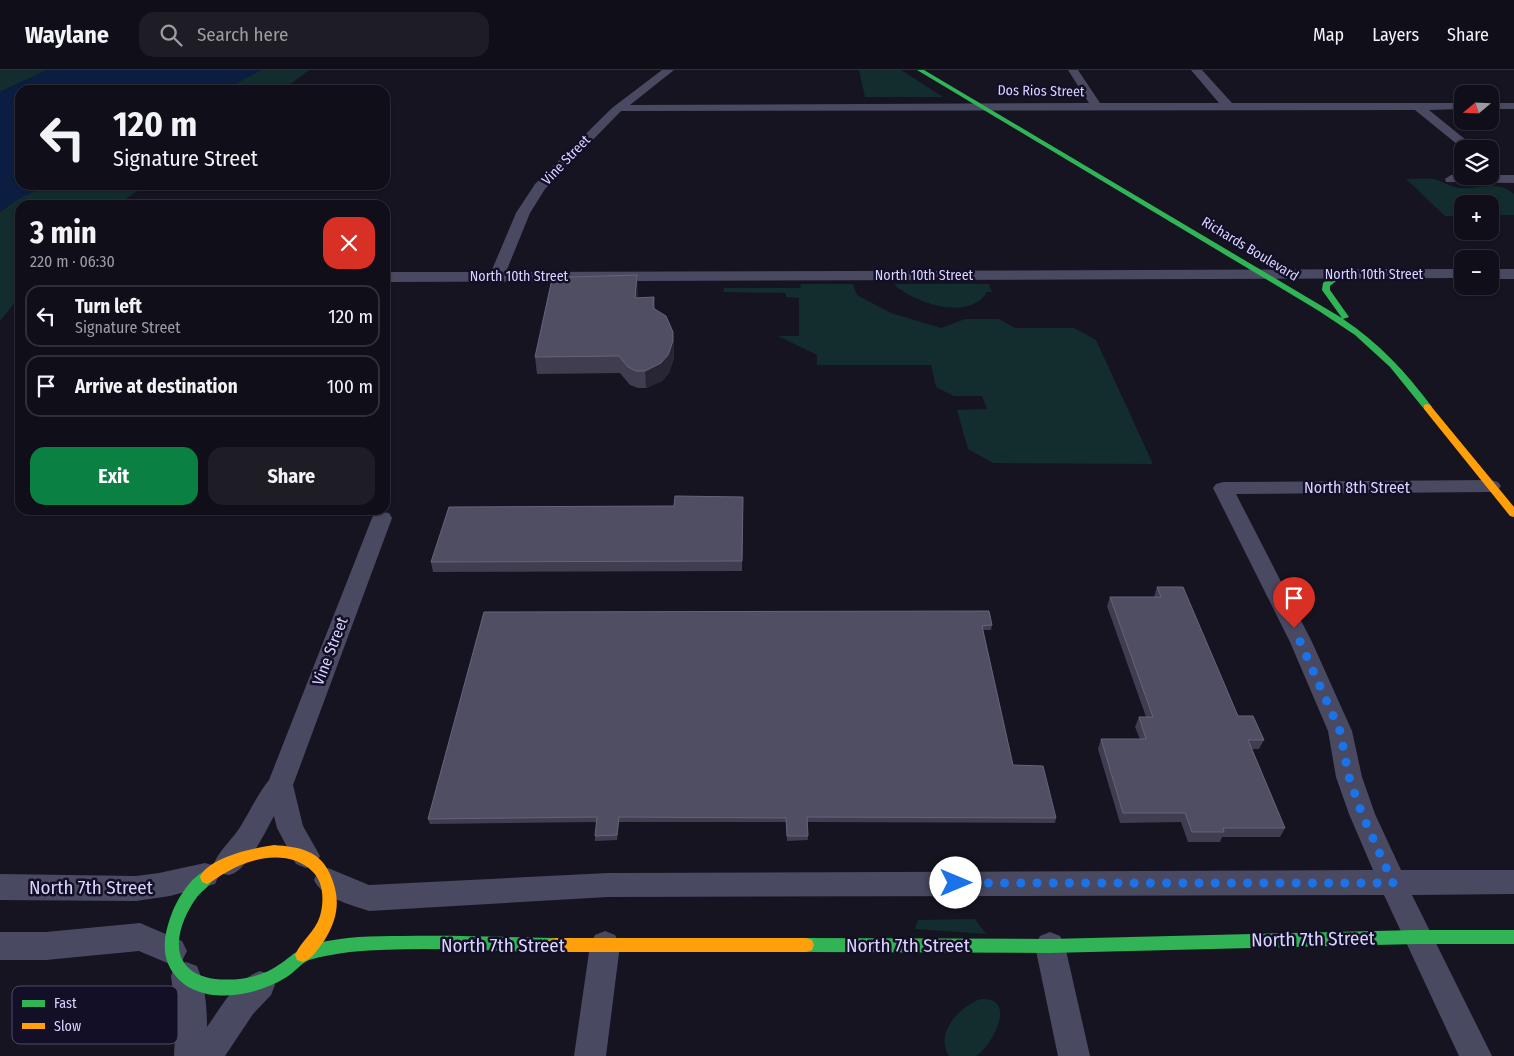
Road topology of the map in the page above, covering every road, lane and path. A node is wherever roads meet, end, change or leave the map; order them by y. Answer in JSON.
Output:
{"nodes":[{"id":1,"x":669,"y":70,"type":"edge"},
{"id":2,"x":920,"y":70,"type":"edge"},
{"id":3,"x":1073,"y":70,"type":"edge"},
{"id":4,"x":1196,"y":70,"type":"edge"},
{"id":5,"x":980,"y":106,"type":"junction"},
{"id":6,"x":1418,"y":106,"type":"junction"},
{"id":7,"x":1454,"y":106,"type":"edge"},
{"id":8,"x":1499,"y":106,"type":"edge"},
{"id":9,"x":1514,"y":106,"type":"edge"},
{"id":10,"x":1097,"y":107,"type":"junction"},
{"id":11,"x":1229,"y":107,"type":"junction"},
{"id":12,"x":619,"y":108,"type":"junction"},
{"id":13,"x":1460,"y":140,"type":"edge"},
{"id":14,"x":1499,"y":170,"type":"edge"},
{"id":15,"x":1451,"y":179,"type":"dead end"},
{"id":16,"x":1513,"y":180,"type":"edge"},
{"id":17,"x":1264,"y":274,"type":"junction"},
{"id":18,"x":1339,"y":274,"type":"junction"},
{"id":19,"x":1454,"y":274,"type":"edge"},
{"id":20,"x":1499,"y":274,"type":"edge"},
{"id":21,"x":1514,"y":274,"type":"edge"},
{"id":22,"x":497,"y":276,"type":"junction"},
{"id":23,"x":390,"y":277,"type":"edge"},
{"id":24,"x":1345,"y":323,"type":"junction"},
{"id":25,"x":1491,"y":486,"type":"junction"},
{"id":26,"x":1514,"y":514,"type":"edge"},
{"id":27,"x":382,"y":518,"type":"dead end"},
{"id":28,"x":280,"y":785,"type":"junction"},
{"id":29,"x":306,"y":856,"type":"junction"},
{"id":30,"x":219,"y":869,"type":"junction"},
{"id":31,"x":328,"y":880,"type":"junction"},
{"id":32,"x":1514,"y":882,"type":"edge"},
{"id":33,"x":1393,"y":883,"type":"junction"},
{"id":34,"x":0,"y":887,"type":"edge"},
{"id":35,"x":1418,"y":937,"type":"junction"},
{"id":36,"x":1514,"y":938,"type":"edge"},
{"id":37,"x":605,"y":945,"type":"junction"},
{"id":38,"x":0,"y":946,"type":"edge"},
{"id":39,"x":1050,"y":946,"type":"junction"},
{"id":40,"x":172,"y":950,"type":"junction"},
{"id":41,"x":303,"y":955,"type":"junction"},
{"id":42,"x":186,"y":976,"type":"junction"},
{"id":43,"x":266,"y":980,"type":"junction"},
{"id":44,"x":190,"y":1056,"type":"edge"},
{"id":45,"x":206,"y":1056,"type":"edge"},
{"id":46,"x":590,"y":1056,"type":"edge"},
{"id":47,"x":1074,"y":1056,"type":"edge"},
{"id":48,"x":1476,"y":1056,"type":"edge"}],
"edges":[{"from":1,"to":12,"type":"street","name":"Vine Street"},
{"from":2,"to":5,"type":"main road","name":"Richards Boulevard"},
{"from":3,"to":10,"type":"street"},
{"from":4,"to":11,"type":"street"},
{"from":5,"to":10,"type":"street","name":"Dos Rios Street"},
{"from":5,"to":12,"type":"street","name":"Dos Rios Street"},
{"from":5,"to":17,"type":"main road","name":"Richards Boulevard"},
{"from":6,"to":7,"type":"street","name":"Dos Rios Street"},
{"from":6,"to":11,"type":"street","name":"Dos Rios Street"},
{"from":6,"to":13,"type":"street"},
{"from":8,"to":9,"type":"street"},
{"from":10,"to":11,"type":"street","name":"Dos Rios Street"},
{"from":12,"to":22,"type":"street","name":"Vine Street"},
{"from":14,"to":16,"type":"street"},
{"from":15,"to":16,"type":"street"},
{"from":17,"to":18,"type":"street","name":"North 10th Street"},
{"from":17,"to":22,"type":"street","name":"North 10th Street"},
{"from":17,"to":24,"type":"main road","name":"Richards Boulevard"},
{"from":18,"to":19,"type":"street","name":"North 10th Street"},
{"from":18,"to":24,"type":"main road"},
{"from":20,"to":21,"type":"street"},
{"from":22,"to":23,"type":"street","name":"North 10th Street"},
{"from":24,"to":25,"type":"main road","name":"Richards Boulevard"},
{"from":25,"to":26,"type":"main road","name":"Richards Boulevard"},
{"from":25,"to":33,"type":"street","name":"North 8th Street"},
{"from":27,"to":28,"type":"street","name":"Vine Street"},
{"from":28,"to":29,"type":"street"},
{"from":28,"to":30,"type":"street","name":"Vine Street"},
{"from":29,"to":30,"type":"main road"},
{"from":29,"to":31,"type":"main road"},
{"from":30,"to":34,"type":"street","name":"North 7th Street"},
{"from":30,"to":40,"type":"main road"},
{"from":31,"to":33,"type":"street"},
{"from":31,"to":41,"type":"main road"},
{"from":32,"to":33,"type":"street"},
{"from":33,"to":35,"type":"street"},
{"from":35,"to":36,"type":"main road","name":"North 7th Street"},
{"from":35,"to":39,"type":"main road","name":"North 7th Street"},
{"from":35,"to":48,"type":"street"},
{"from":37,"to":39,"type":"main road","name":"North 7th Street"},
{"from":37,"to":41,"type":"main road","name":"North 7th Street"},
{"from":37,"to":46,"type":"street"},
{"from":38,"to":40,"type":"street"},
{"from":39,"to":47,"type":"street"},
{"from":40,"to":42,"type":"main road"},
{"from":41,"to":43,"type":"main road"},
{"from":42,"to":43,"type":"main road"},
{"from":42,"to":44,"type":"street"},
{"from":43,"to":45,"type":"street"}]}
